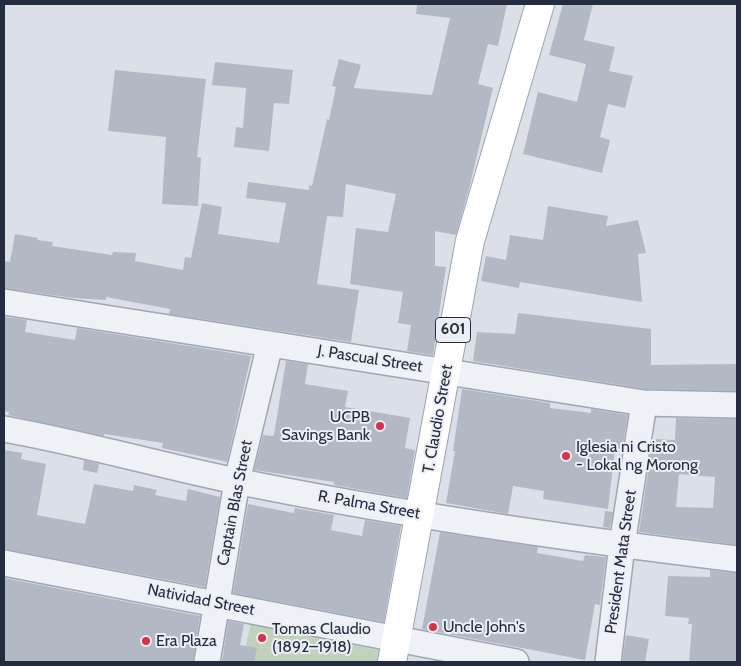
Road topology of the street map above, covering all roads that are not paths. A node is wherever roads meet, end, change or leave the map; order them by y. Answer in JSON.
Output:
{"nodes":[{"id":1,"x":540,"y":4,"type":"edge"},
{"id":2,"x":4,"y":302,"type":"edge"},
{"id":3,"x":270,"y":344,"type":"junction"},
{"id":4,"x":446,"y":371,"type":"junction"},
{"id":5,"x":644,"y":403,"type":"junction"},
{"id":6,"x":737,"y":406,"type":"edge"},
{"id":7,"x":4,"y":429,"type":"edge"},
{"id":8,"x":237,"y":481,"type":"junction"},
{"id":9,"x":421,"y":514,"type":"junction"},
{"id":10,"x":622,"y":545,"type":"junction"},
{"id":11,"x":737,"y":559,"type":"edge"},
{"id":12,"x":4,"y":563,"type":"edge"},
{"id":13,"x":218,"y":603,"type":"junction"},
{"id":14,"x":394,"y":651,"type":"edge"},
{"id":15,"x":207,"y":662,"type":"edge"},
{"id":16,"x":516,"y":662,"type":"edge"},
{"id":17,"x":608,"y":662,"type":"edge"}],
"edges":[{"from":1,"to":4,"type":"main road","name":"T. Claudio Street","number":"601"},
{"from":2,"to":3,"type":"street","name":"J. Pascual Street"},
{"from":3,"to":4,"type":"street","name":"J. Pascual Street"},
{"from":3,"to":8,"type":"street","name":"Captain Blas Street"},
{"from":4,"to":5,"type":"street","name":"J. Pascual Street"},
{"from":4,"to":9,"type":"main road","name":"T. Claudio Street","number":"601"},
{"from":5,"to":6,"type":"street","name":"J. Pascual Street"},
{"from":5,"to":10,"type":"street","name":"President Mata Street"},
{"from":7,"to":8,"type":"street","name":"R. Palma Street"},
{"from":8,"to":9,"type":"street","name":"R. Palma Street"},
{"from":8,"to":13,"type":"street","name":"Captain Blas Street"},
{"from":9,"to":10,"type":"street","name":"R. Palma Street"},
{"from":9,"to":14,"type":"main road","name":"T. Claudio Street","number":"601"},
{"from":10,"to":11,"type":"street","name":"R. Palma Street"},
{"from":10,"to":17,"type":"street","name":"President Mata Street"},
{"from":12,"to":13,"type":"street","name":"Natividad Street"},
{"from":13,"to":14,"type":"street","name":"Natividad Street"},
{"from":13,"to":15,"type":"street","name":"Captain Blas Street"},
{"from":14,"to":16,"type":"street","name":"Natividad Street"}]}
